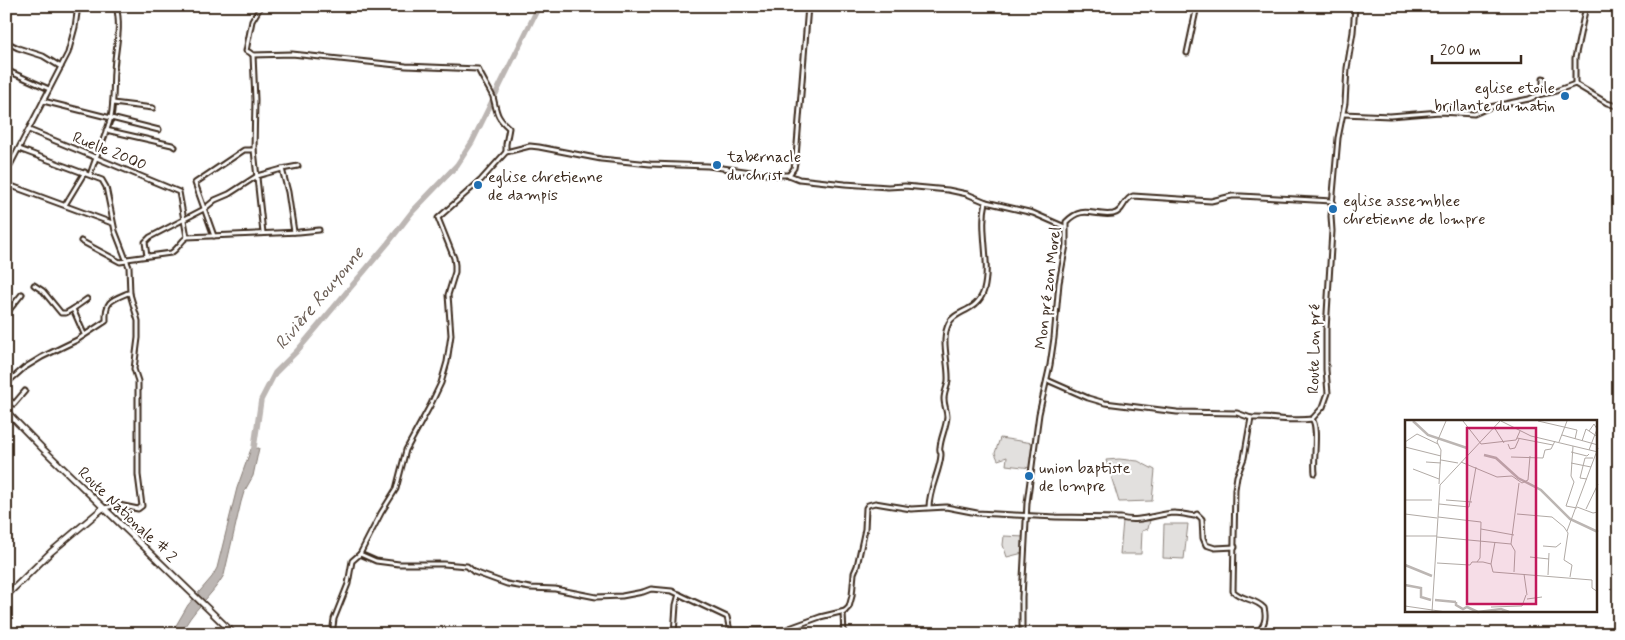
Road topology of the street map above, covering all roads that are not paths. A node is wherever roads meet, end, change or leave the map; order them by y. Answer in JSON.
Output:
{"nodes":[{"id":1,"x":78,"y":6,"type":"edge"},
{"id":2,"x":116,"y":6,"type":"edge"},
{"id":3,"x":261,"y":6,"type":"edge"},
{"id":4,"x":808,"y":6,"type":"edge"},
{"id":5,"x":1197,"y":6,"type":"edge"},
{"id":6,"x":1354,"y":6,"type":"edge"},
{"id":7,"x":1586,"y":6,"type":"edge"},
{"id":8,"x":6,"y":42,"type":"edge"},
{"id":9,"x":1187,"y":53,"type":"dead end"},
{"id":10,"x":253,"y":56,"type":"junction"},
{"id":11,"x":61,"y":67,"type":"junction"},
{"id":12,"x":6,"y":70,"type":"edge"},
{"id":13,"x":1543,"y":78,"type":"dead end"},
{"id":14,"x":1575,"y":84,"type":"junction"},
{"id":15,"x":49,"y":89,"type":"junction"},
{"id":16,"x":1541,"y":94,"type":"junction"},
{"id":17,"x":43,"y":101,"type":"junction"},
{"id":18,"x":113,"y":103,"type":"junction"},
{"id":19,"x":1619,"y":107,"type":"edge"},
{"id":20,"x":153,"y":108,"type":"dead end"},
{"id":21,"x":1343,"y":114,"type":"junction"},
{"id":22,"x":110,"y":118,"type":"junction"},
{"id":23,"x":29,"y":130,"type":"junction"},
{"id":24,"x":106,"y":130,"type":"junction"},
{"id":25,"x":159,"y":130,"type":"dead end"},
{"id":26,"x":175,"y":147,"type":"dead end"},
{"id":27,"x":19,"y":148,"type":"junction"},
{"id":28,"x":254,"y":150,"type":"junction"},
{"id":29,"x":506,"y":152,"type":"junction"},
{"id":30,"x":96,"y":157,"type":"junction"},
{"id":31,"x":298,"y":166,"type":"dead end"},
{"id":32,"x":282,"y":169,"type":"junction"},
{"id":33,"x":6,"y":172,"type":"edge"},
{"id":34,"x":85,"y":172,"type":"junction"},
{"id":35,"x":90,"y":174,"type":"junction"},
{"id":36,"x":257,"y":176,"type":"junction"},
{"id":37,"x":789,"y":176,"type":"junction"},
{"id":38,"x":6,"y":184,"type":"edge"},
{"id":39,"x":1332,"y":201,"type":"junction"},
{"id":40,"x":986,"y":202,"type":"junction"},
{"id":41,"x":65,"y":205,"type":"junction"},
{"id":42,"x":204,"y":209,"type":"junction"},
{"id":43,"x":184,"y":218,"type":"junction"},
{"id":44,"x":112,"y":223,"type":"junction"},
{"id":45,"x":1065,"y":226,"type":"junction"},
{"id":46,"x":319,"y":230,"type":"dead end"},
{"id":47,"x":294,"y":232,"type":"junction"},
{"id":48,"x":263,"y":233,"type":"junction"},
{"id":49,"x":214,"y":236,"type":"junction"},
{"id":50,"x":187,"y":238,"type":"junction"},
{"id":51,"x":82,"y":242,"type":"dead end"},
{"id":52,"x":147,"y":256,"type":"junction"},
{"id":53,"x":127,"y":260,"type":"junction"},
{"id":54,"x":34,"y":285,"type":"dead end"},
{"id":55,"x":22,"y":294,"type":"dead end"},
{"id":56,"x":130,"y":294,"type":"junction"},
{"id":57,"x":87,"y":299,"type":"dead end"},
{"id":58,"x":73,"y":309,"type":"junction"},
{"id":59,"x":6,"y":314,"type":"edge"},
{"id":60,"x":84,"y":334,"type":"junction"},
{"id":61,"x":1047,"y":380,"type":"junction"},
{"id":62,"x":6,"y":384,"type":"edge"},
{"id":63,"x":25,"y":391,"type":"dead end"},
{"id":64,"x":6,"y":397,"type":"edge"},
{"id":65,"x":6,"y":411,"type":"edge"},
{"id":66,"x":1252,"y":418,"type":"junction"},
{"id":67,"x":1312,"y":419,"type":"junction"},
{"id":68,"x":1315,"y":473,"type":"dead end"},
{"id":69,"x":929,"y":507,"type":"junction"},
{"id":70,"x":103,"y":508,"type":"junction"},
{"id":71,"x":1026,"y":516,"type":"junction"},
{"id":72,"x":1234,"y":547,"type":"junction"},
{"id":73,"x":360,"y":554,"type":"junction"},
{"id":74,"x":679,"y":594,"type":"junction"},
{"id":75,"x":6,"y":596,"type":"edge"},
{"id":76,"x":845,"y":611,"type":"junction"},
{"id":77,"x":729,"y":632,"type":"edge"},
{"id":78,"x":234,"y":634,"type":"edge"},
{"id":79,"x":332,"y":634,"type":"edge"},
{"id":80,"x":674,"y":634,"type":"edge"},
{"id":81,"x":844,"y":634,"type":"edge"},
{"id":82,"x":1022,"y":634,"type":"edge"},
{"id":83,"x":1256,"y":634,"type":"edge"}],
"edges":[{"from":1,"to":11,"type":"street"},
{"from":2,"to":18,"type":"street"},
{"from":3,"to":10,"type":"street"},
{"from":4,"to":37,"type":"street"},
{"from":5,"to":9,"type":"street"},
{"from":6,"to":21,"type":"street","name":"Route Lon pré"},
{"from":7,"to":14,"type":"street"},
{"from":8,"to":11,"type":"street"},
{"from":10,"to":28,"type":"street"},
{"from":10,"to":29,"type":"street"},
{"from":11,"to":15,"type":"street"},
{"from":12,"to":15,"type":"street"},
{"from":13,"to":16,"type":"street"},
{"from":14,"to":16,"type":"street"},
{"from":14,"to":19,"type":"street"},
{"from":15,"to":17,"type":"street"},
{"from":16,"to":21,"type":"street"},
{"from":17,"to":22,"type":"street"},
{"from":17,"to":23,"type":"street"},
{"from":18,"to":20,"type":"street"},
{"from":18,"to":22,"type":"street"},
{"from":21,"to":39,"type":"street","name":"Route Lon pré"},
{"from":22,"to":24,"type":"street"},
{"from":22,"to":25,"type":"street"},
{"from":23,"to":27,"type":"street"},
{"from":23,"to":30,"type":"street","name":"Ruelle 2000"},
{"from":24,"to":26,"type":"street"},
{"from":24,"to":30,"type":"street"},
{"from":27,"to":33,"type":"street"},
{"from":27,"to":34,"type":"street"},
{"from":28,"to":36,"type":"street"},
{"from":28,"to":42,"type":"street"},
{"from":29,"to":37,"type":"street"},
{"from":29,"to":73,"type":"street"},
{"from":30,"to":35,"type":"street"},
{"from":30,"to":43,"type":"street","name":"Ruelle 2000"},
{"from":31,"to":32,"type":"street"},
{"from":32,"to":36,"type":"street"},
{"from":32,"to":47,"type":"street"},
{"from":34,"to":35,"type":"street"},
{"from":34,"to":41,"type":"street"},
{"from":35,"to":44,"type":"street"},
{"from":36,"to":42,"type":"street"},
{"from":36,"to":48,"type":"street"},
{"from":37,"to":40,"type":"street"},
{"from":38,"to":41,"type":"street"},
{"from":39,"to":45,"type":"street","name":"Mon pré zon Morel"},
{"from":39,"to":67,"type":"street","name":"Route Lon pré"},
{"from":40,"to":45,"type":"street"},
{"from":40,"to":69,"type":"street"},
{"from":41,"to":44,"type":"street"},
{"from":42,"to":43,"type":"street"},
{"from":42,"to":49,"type":"street"},
{"from":43,"to":50,"type":"street"},
{"from":43,"to":52,"type":"street"},
{"from":44,"to":53,"type":"street"},
{"from":45,"to":61,"type":"street","name":"Mon pré zon Morel"},
{"from":46,"to":47,"type":"street"},
{"from":47,"to":48,"type":"street"},
{"from":48,"to":49,"type":"street"},
{"from":49,"to":50,"type":"street"},
{"from":50,"to":52,"type":"street"},
{"from":51,"to":53,"type":"street"},
{"from":52,"to":53,"type":"street"},
{"from":53,"to":56,"type":"street"},
{"from":54,"to":58,"type":"street"},
{"from":55,"to":59,"type":"street"},
{"from":56,"to":60,"type":"street"},
{"from":56,"to":70,"type":"street"},
{"from":57,"to":58,"type":"street"},
{"from":58,"to":60,"type":"street"},
{"from":60,"to":62,"type":"street"},
{"from":61,"to":66,"type":"street"},
{"from":61,"to":71,"type":"street","name":"Mon pré zon Morel"},
{"from":63,"to":64,"type":"street"},
{"from":65,"to":70,"type":"main road","name":"Route Nationale # 2"},
{"from":66,"to":67,"type":"street"},
{"from":66,"to":72,"type":"street"},
{"from":67,"to":68,"type":"street"},
{"from":69,"to":71,"type":"street"},
{"from":69,"to":76,"type":"street"},
{"from":70,"to":75,"type":"main road"},
{"from":70,"to":78,"type":"main road","name":"Route Nationale # 2"},
{"from":71,"to":72,"type":"street"},
{"from":71,"to":82,"type":"street","name":"Mon pré zon Morel"},
{"from":72,"to":83,"type":"street"},
{"from":73,"to":74,"type":"street"},
{"from":73,"to":79,"type":"street"},
{"from":74,"to":77,"type":"street"},
{"from":74,"to":80,"type":"street"},
{"from":76,"to":77,"type":"street"},
{"from":76,"to":81,"type":"street"}]}
